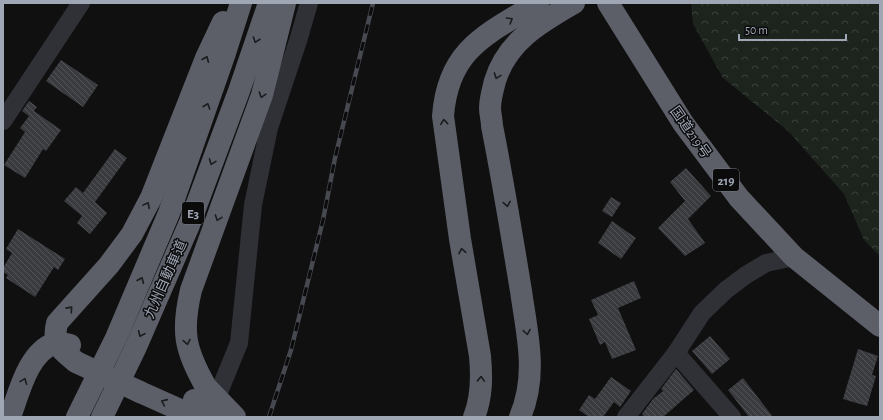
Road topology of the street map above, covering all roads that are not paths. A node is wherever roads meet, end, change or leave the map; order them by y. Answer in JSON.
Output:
{"nodes":[{"id":1,"x":81,"y":3,"type":"edge"},
{"id":2,"x":233,"y":3,"type":"edge"},
{"id":3,"x":241,"y":3,"type":"edge"},
{"id":4,"x":269,"y":3,"type":"edge"},
{"id":5,"x":285,"y":3,"type":"edge"},
{"id":6,"x":309,"y":3,"type":"edge"},
{"id":7,"x":538,"y":3,"type":"edge"},
{"id":8,"x":574,"y":3,"type":"edge"},
{"id":9,"x":608,"y":3,"type":"edge"},
{"id":10,"x":3,"y":121,"type":"edge"},
{"id":11,"x":794,"y":258,"type":"junction"},
{"id":12,"x":880,"y":326,"type":"edge"},
{"id":13,"x":56,"y":343,"type":"junction"},
{"id":14,"x":676,"y":353,"type":"junction"},
{"id":15,"x":198,"y":407,"type":"edge"},
{"id":16,"x":10,"y":417,"type":"edge"},
{"id":17,"x":77,"y":417,"type":"edge"},
{"id":18,"x":102,"y":417,"type":"edge"},
{"id":19,"x":230,"y":417,"type":"edge"},
{"id":20,"x":235,"y":417,"type":"edge"},
{"id":21,"x":474,"y":417,"type":"edge"},
{"id":22,"x":520,"y":417,"type":"edge"},
{"id":23,"x":626,"y":417,"type":"edge"},
{"id":24,"x":732,"y":417,"type":"edge"}],
"edges":[{"from":1,"to":10,"type":"street"},
{"from":13,"to":2,"type":"highway","one_way":true},
{"from":17,"to":3,"type":"highway","name":"九州自動車道","number":"E3","one_way":true},
{"from":4,"to":18,"type":"highway","name":"九州自動車道","number":"E3","one_way":true},
{"from":5,"to":15,"type":"highway","one_way":true},
{"from":6,"to":15,"type":"street"},
{"from":21,"to":7,"type":"highway","one_way":true},
{"from":8,"to":22,"type":"highway","one_way":true},
{"from":9,"to":11,"type":"highway","name":"国道219号","number":"219"},
{"from":11,"to":12,"type":"highway","name":"国道219号","number":"219"},
{"from":11,"to":14,"type":"street"},
{"from":13,"to":15,"type":"highway","bridge":true},
{"from":16,"to":13,"type":"highway","one_way":true},
{"from":14,"to":23,"type":"street"},
{"from":14,"to":24,"type":"street"},
{"from":15,"to":19,"type":"highway","bridge":true},
{"from":15,"to":20,"type":"highway","bridge":true}]}
